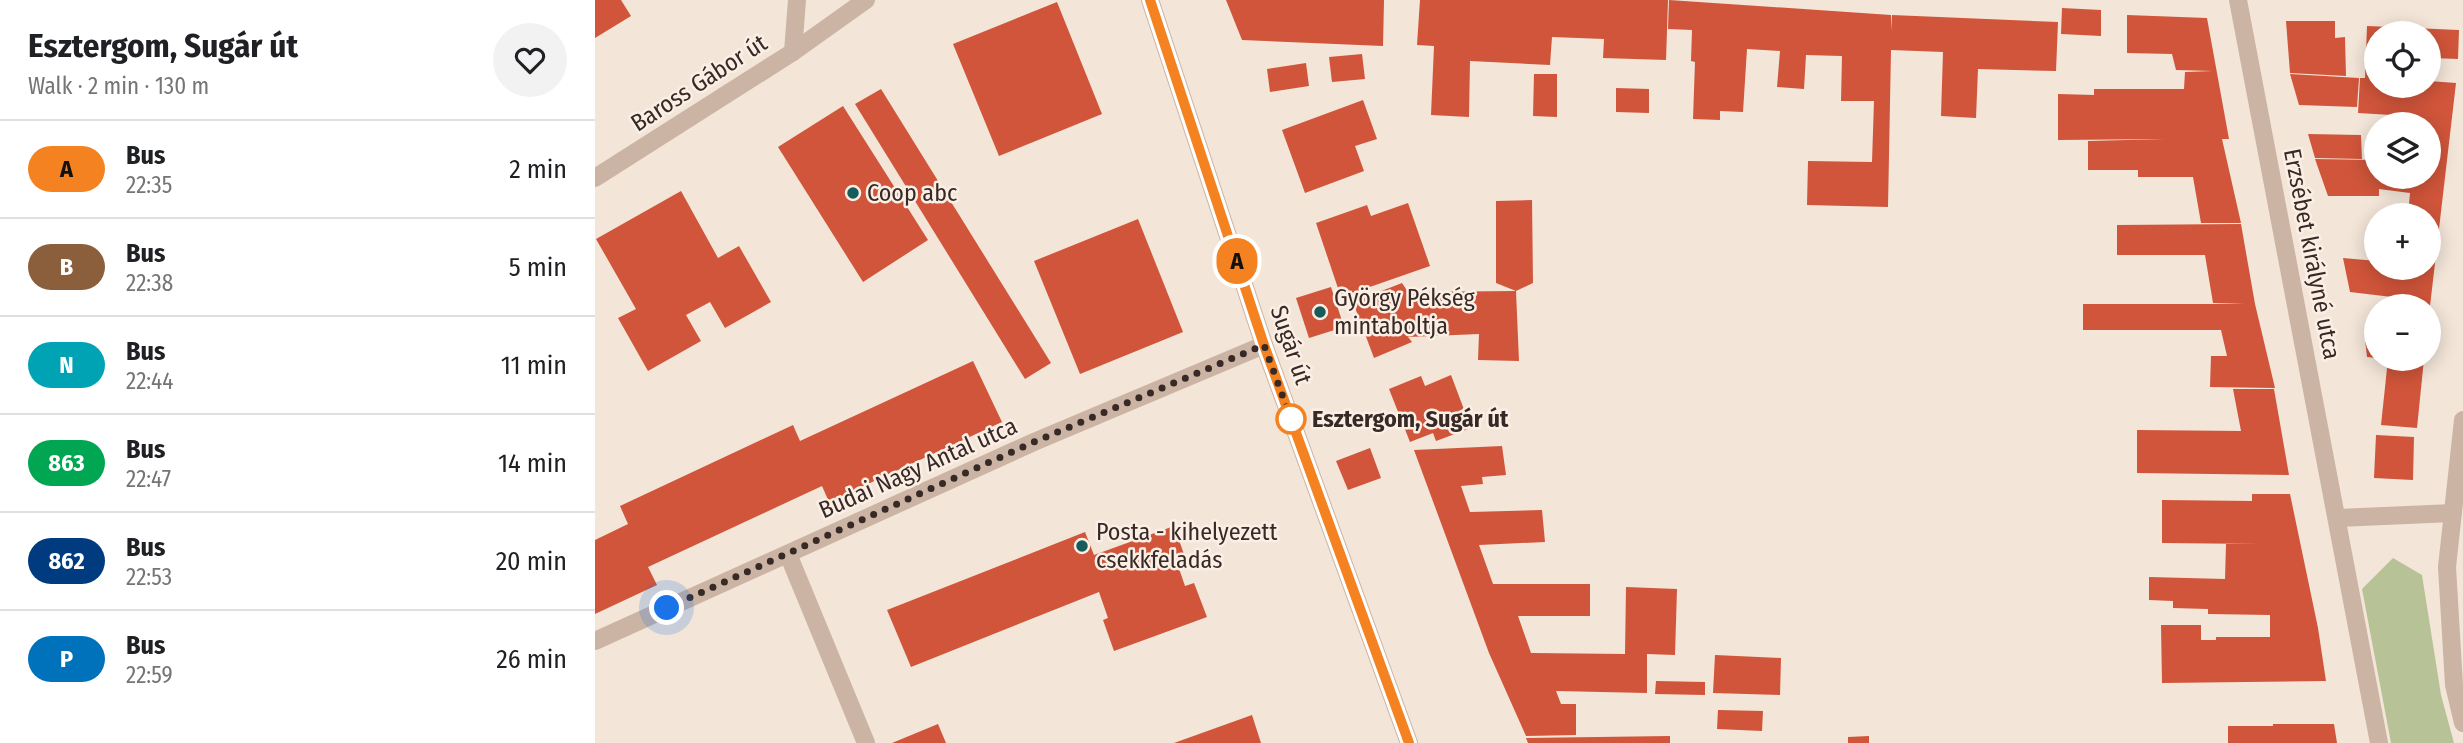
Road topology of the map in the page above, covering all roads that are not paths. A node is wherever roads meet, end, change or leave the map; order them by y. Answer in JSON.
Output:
{"nodes":[{"id":1,"x":797,"y":0,"type":"edge"},
{"id":2,"x":866,"y":0,"type":"edge"},
{"id":3,"x":1150,"y":0,"type":"edge"},
{"id":4,"x":2238,"y":0,"type":"edge"},
{"id":5,"x":793,"y":52,"type":"junction"},
{"id":6,"x":595,"y":178,"type":"edge"},
{"id":7,"x":1264,"y":345,"type":"junction"},
{"id":8,"x":2463,"y":421,"type":"edge"},
{"id":9,"x":2453,"y":513,"type":"junction"},
{"id":10,"x":2338,"y":518,"type":"junction"},
{"id":11,"x":788,"y":554,"type":"junction"},
{"id":12,"x":595,"y":641,"type":"edge"},
{"id":13,"x":2463,"y":723,"type":"edge"},
{"id":14,"x":866,"y":743,"type":"edge"},
{"id":15,"x":1409,"y":743,"type":"edge"},
{"id":16,"x":2379,"y":743,"type":"edge"}],
"edges":[{"from":1,"to":5,"type":"street","name":"Baross Gábor út"},
{"from":2,"to":5,"type":"street","name":"Baross Gábor út"},
{"from":3,"to":7,"type":"street","name":"Sugár út"},
{"from":4,"to":10,"type":"street","name":"Erzsébet királyné utca"},
{"from":5,"to":6,"type":"street","name":"Baross Gábor út"},
{"from":7,"to":11,"type":"street","name":"Budai Nagy Antal utca"},
{"from":7,"to":15,"type":"street","name":"Sugár út"},
{"from":8,"to":9,"type":"street"},
{"from":9,"to":10,"type":"street"},
{"from":9,"to":13,"type":"street"},
{"from":10,"to":16,"type":"street","name":"Erzsébet királyné utca"},
{"from":11,"to":12,"type":"street","name":"Budai Nagy Antal utca"},
{"from":11,"to":14,"type":"street"}]}
